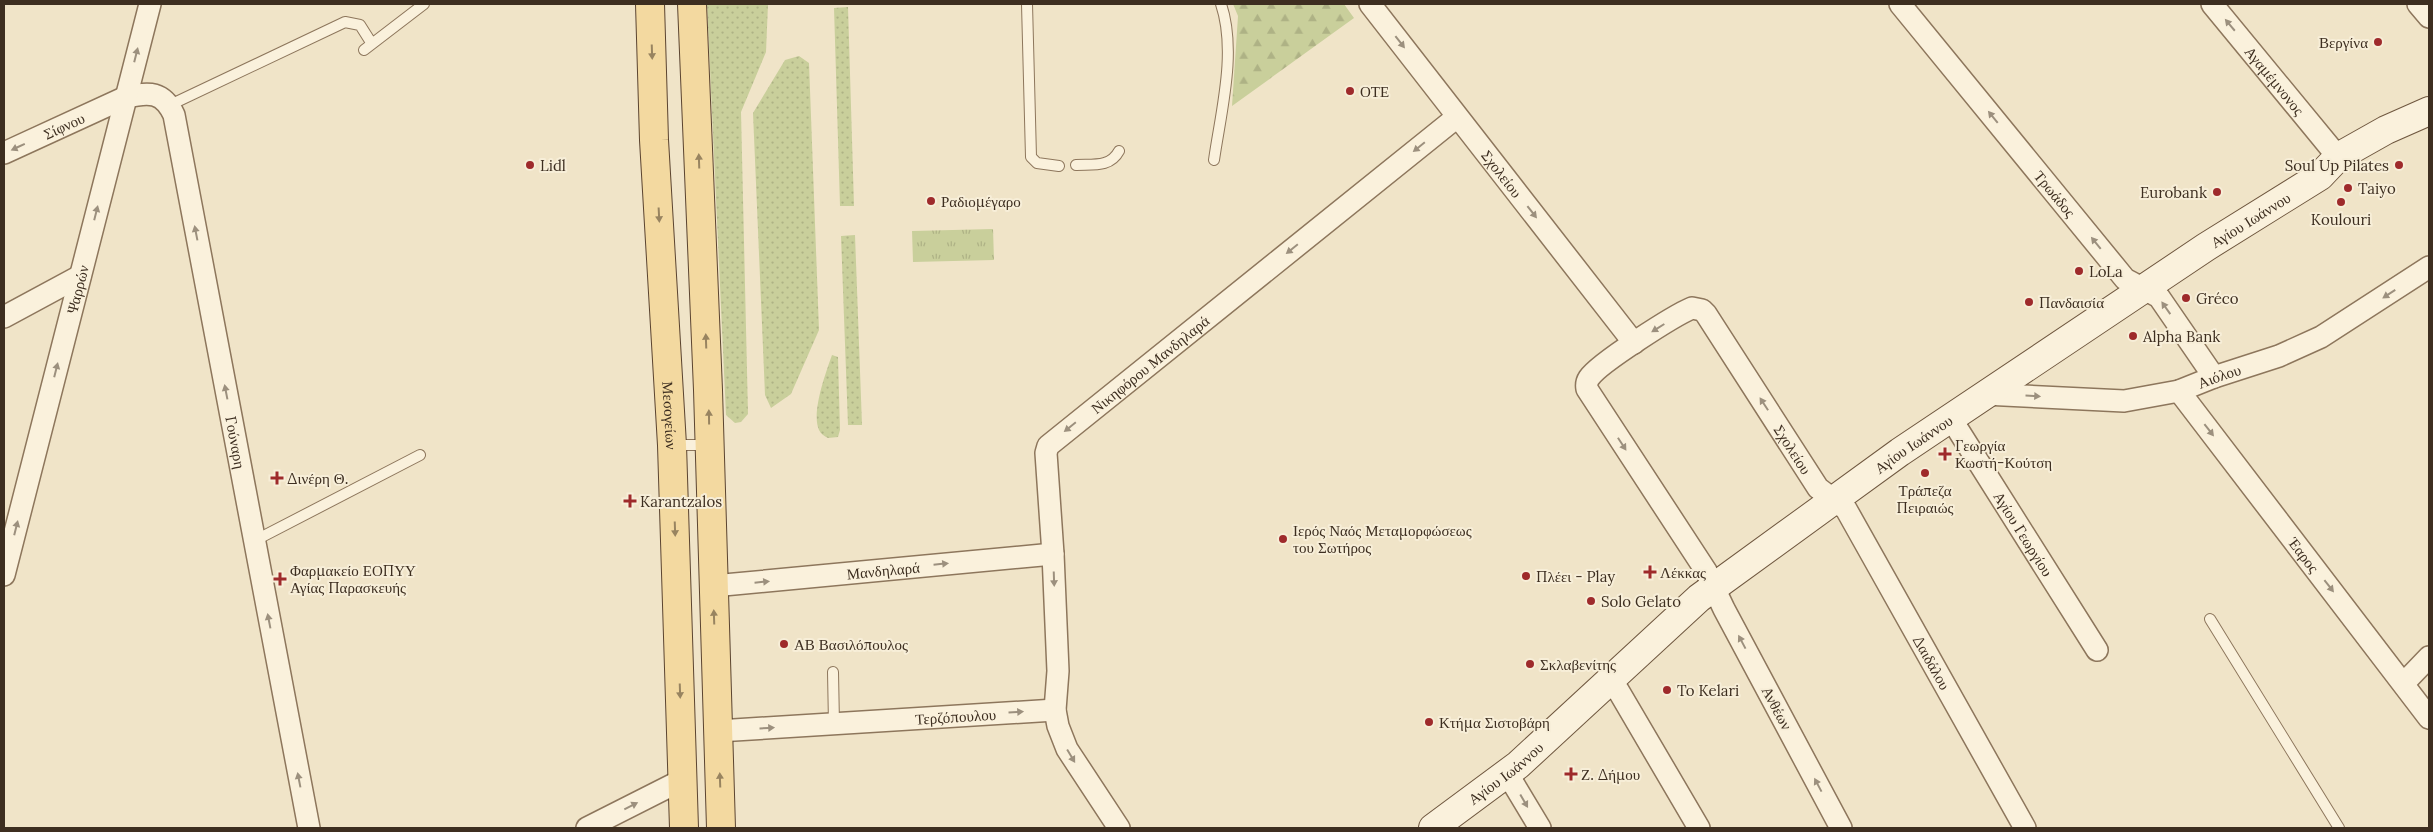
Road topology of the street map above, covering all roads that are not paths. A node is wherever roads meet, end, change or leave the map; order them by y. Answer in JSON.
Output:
{"nodes":[{"id":1,"x":150,"y":4,"type":"edge"},
{"id":2,"x":424,"y":4,"type":"edge"},
{"id":3,"x":650,"y":4,"type":"edge"},
{"id":4,"x":692,"y":4,"type":"edge"},
{"id":5,"x":1027,"y":4,"type":"edge"},
{"id":6,"x":1221,"y":4,"type":"edge"},
{"id":7,"x":1370,"y":4,"type":"edge"},
{"id":8,"x":1900,"y":4,"type":"edge"},
{"id":9,"x":2212,"y":4,"type":"edge"},
{"id":10,"x":2418,"y":4,"type":"edge"},
{"id":11,"x":2429,"y":17,"type":"edge"},
{"id":12,"x":126,"y":97,"type":"junction"},
{"id":13,"x":170,"y":105,"type":"junction"},
{"id":14,"x":2429,"y":111,"type":"edge"},
{"id":15,"x":1457,"y":117,"type":"junction"},
{"id":16,"x":1119,"y":151,"type":"dead end"},
{"id":17,"x":4,"y":153,"type":"edge"},
{"id":18,"x":2338,"y":157,"type":"junction"},
{"id":19,"x":1214,"y":160,"type":"dead end"},
{"id":20,"x":1076,"y":165,"type":"dead end"},
{"id":21,"x":1059,"y":166,"type":"dead end"},
{"id":22,"x":2429,"y":268,"type":"edge"},
{"id":23,"x":80,"y":276,"type":"junction"},
{"id":24,"x":2143,"y":288,"type":"junction"},
{"id":25,"x":4,"y":317,"type":"edge"},
{"id":26,"x":1634,"y":343,"type":"junction"},
{"id":27,"x":2214,"y":377,"type":"junction"},
{"id":28,"x":2179,"y":391,"type":"junction"},
{"id":29,"x":1984,"y":394,"type":"junction"},
{"id":30,"x":1950,"y":417,"type":"junction"},
{"id":31,"x":715,"y":444,"type":"junction"},
{"id":32,"x":672,"y":445,"type":"junction"},
{"id":33,"x":420,"y":455,"type":"dead end"},
{"id":34,"x":1833,"y":499,"type":"junction"},
{"id":35,"x":254,"y":541,"type":"junction"},
{"id":36,"x":7,"y":554,"type":"edge"},
{"id":37,"x":1053,"y":554,"type":"junction"},
{"id":38,"x":4,"y":575,"type":"edge"},
{"id":39,"x":713,"y":586,"type":"junction"},
{"id":40,"x":1714,"y":587,"type":"junction"},
{"id":41,"x":2210,"y":619,"type":"dead end"},
{"id":42,"x":2097,"y":650,"type":"dead end"},
{"id":43,"x":2429,"y":657,"type":"edge"},
{"id":44,"x":833,"y":672,"type":"dead end"},
{"id":45,"x":2404,"y":683,"type":"junction"},
{"id":46,"x":1618,"y":690,"type":"dead end"},
{"id":47,"x":1055,"y":710,"type":"junction"},
{"id":48,"x":2429,"y":718,"type":"edge"},
{"id":49,"x":834,"y":724,"type":"junction"},
{"id":50,"x":718,"y":731,"type":"junction"},
{"id":51,"x":1507,"y":774,"type":"junction"},
{"id":52,"x":682,"y":780,"type":"junction"},
{"id":53,"x":308,"y":828,"type":"edge"},
{"id":54,"x":587,"y":828,"type":"edge"},
{"id":55,"x":684,"y":828,"type":"edge"},
{"id":56,"x":721,"y":828,"type":"edge"},
{"id":57,"x":1119,"y":828,"type":"edge"},
{"id":58,"x":1433,"y":828,"type":"edge"},
{"id":59,"x":1540,"y":828,"type":"edge"},
{"id":60,"x":1699,"y":828,"type":"edge"},
{"id":61,"x":1841,"y":828,"type":"edge"},
{"id":62,"x":2025,"y":828,"type":"edge"},
{"id":63,"x":2339,"y":828,"type":"edge"}],
"edges":[{"from":12,"to":1,"type":"street","name":"Ψαρρών","one_way":true},
{"from":2,"to":13,"type":"lane"},
{"from":3,"to":32,"type":"main road","name":"Μεσογείων","one_way":true},
{"from":31,"to":4,"type":"main road","one_way":true},
{"from":5,"to":21,"type":"lane"},
{"from":6,"to":19,"type":"lane"},
{"from":7,"to":15,"type":"street","name":"Σχολείου","one_way":true},
{"from":24,"to":8,"type":"street","name":"Τρωάδος","one_way":true},
{"from":18,"to":9,"type":"street","name":"Αγαμέμνονος","one_way":true},
{"from":10,"to":11,"type":"street"},
{"from":12,"to":13,"type":"street"},
{"from":12,"to":17,"type":"street","name":"Σίφνου","one_way":true},
{"from":23,"to":12,"type":"street","name":"Ψαρρών","one_way":true},
{"from":35,"to":13,"type":"street","name":"Γούναρη","one_way":true},
{"from":14,"to":18,"type":"street","name":"Αγίου Ιωάννου"},
{"from":15,"to":26,"type":"street","name":"Σχολείου","one_way":true},
{"from":15,"to":37,"type":"street","name":"Νικηφόρου Μανδηλαρά","one_way":true},
{"from":16,"to":20,"type":"lane"},
{"from":18,"to":24,"type":"street","name":"Αγίου Ιωάννου"},
{"from":22,"to":27,"type":"street","name":"Αιόλου","one_way":true},
{"from":23,"to":25,"type":"street"},
{"from":36,"to":23,"type":"street","name":"Ψαρρών","one_way":true},
{"from":27,"to":24,"type":"street","name":"Τρωάδος","one_way":true},
{"from":24,"to":29,"type":"street","name":"Αγίου Ιωάννου"},
{"from":34,"to":26,"type":"street","name":"Σχολείου","one_way":true},
{"from":26,"to":40,"type":"street","name":"Σχολείου","one_way":true},
{"from":27,"to":28,"type":"street","name":"Αιόλου"},
{"from":29,"to":28,"type":"street","name":"Αιόλου","one_way":true},
{"from":28,"to":45,"type":"street","name":"Έαρος","one_way":true},
{"from":29,"to":30,"type":"street","name":"Αγίου Ιωάννου"},
{"from":30,"to":34,"type":"street","name":"Αγίου Ιωάννου"},
{"from":30,"to":42,"type":"street","name":"Αγίου Γεωργίου"},
{"from":31,"to":32,"type":"lane"},
{"from":31,"to":39,"type":"main road"},
{"from":32,"to":52,"type":"main road","name":"Μεσογείων","one_way":true},
{"from":33,"to":35,"type":"lane"},
{"from":34,"to":40,"type":"street","name":"Αγίου Ιωάννου"},
{"from":34,"to":62,"type":"street","name":"Δαιδάλου"},
{"from":53,"to":35,"type":"street","name":"Γούναρη","one_way":true},
{"from":36,"to":38,"type":"street","name":"Ψαρρών"},
{"from":39,"to":37,"type":"street","name":"Μανδηλαρά","one_way":true},
{"from":37,"to":47,"type":"street","name":"Νικηφόρου Μανδηλαρά","one_way":true},
{"from":50,"to":39,"type":"main road","one_way":true},
{"from":40,"to":51,"type":"street","name":"Αγίου Ιωάννου"},
{"from":61,"to":40,"type":"street","name":"Ανθέων","one_way":true},
{"from":41,"to":63,"type":"lane"},
{"from":43,"to":45,"type":"street"},
{"from":44,"to":49,"type":"lane"},
{"from":45,"to":48,"type":"street","name":"Έαρος"},
{"from":46,"to":60,"type":"street"},
{"from":49,"to":47,"type":"street","name":"Τερζόπουλου","one_way":true},
{"from":47,"to":57,"type":"street","one_way":true},
{"from":50,"to":49,"type":"street","name":"Τερζόπουλου","one_way":true},
{"from":56,"to":50,"type":"main road","one_way":true},
{"from":51,"to":58,"type":"street","name":"Αγίου Ιωάννου"},
{"from":51,"to":59,"type":"street","one_way":true},
{"from":54,"to":52,"type":"street","one_way":true},
{"from":52,"to":55,"type":"main road","name":"Μεσογείων"}]}
